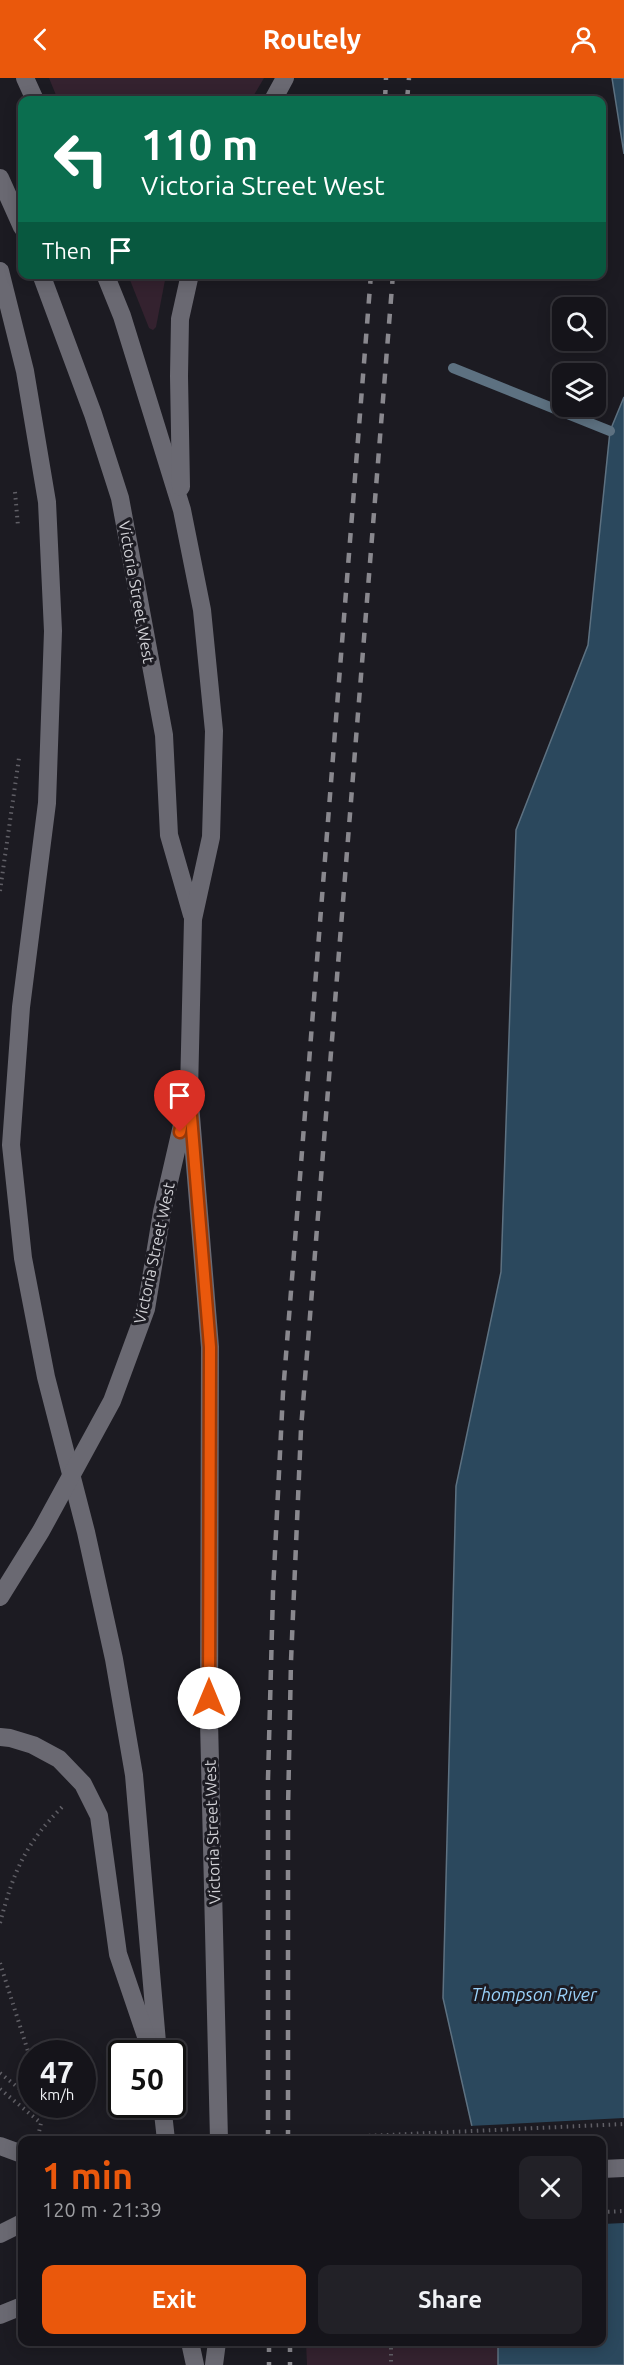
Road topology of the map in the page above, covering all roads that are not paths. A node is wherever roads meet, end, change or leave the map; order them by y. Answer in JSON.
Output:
{"nodes":[{"id":1,"x":25,"y":78,"type":"edge"},
{"id":2,"x":285,"y":78,"type":"edge"},
{"id":3,"x":33,"y":96,"type":"edge"},
{"id":4,"x":275,"y":96,"type":"edge"},
{"id":5,"x":0,"y":178,"type":"edge"},
{"id":6,"x":18,"y":218,"type":"edge"},
{"id":7,"x":0,"y":271,"type":"edge"},
{"id":8,"x":43,"y":279,"type":"edge"},
{"id":9,"x":107,"y":279,"type":"edge"},
{"id":10,"x":189,"y":279,"type":"edge"},
{"id":11,"x":182,"y":510,"type":"junction"},
{"id":12,"x":193,"y":919,"type":"junction"},
{"id":13,"x":189,"y":1092,"type":"junction"},
{"id":14,"x":0,"y":1597,"type":"edge"},
{"id":15,"x":0,"y":1737,"type":"edge"},
{"id":16,"x":147,"y":2040,"type":"edge"},
{"id":17,"x":157,"y":2040,"type":"edge"},
{"id":18,"x":164,"y":2118,"type":"edge"},
{"id":19,"x":166,"y":2136,"type":"edge"},
{"id":20,"x":219,"y":2136,"type":"edge"},
{"id":21,"x":0,"y":2146,"type":"edge"},
{"id":22,"x":18,"y":2153,"type":"edge"},
{"id":23,"x":624,"y":2168,"type":"edge"},
{"id":24,"x":606,"y":2169,"type":"edge"},
{"id":25,"x":18,"y":2225,"type":"edge"},
{"id":26,"x":0,"y":2234,"type":"edge"},
{"id":27,"x":18,"y":2308,"type":"edge"},
{"id":28,"x":0,"y":2315,"type":"edge"},
{"id":29,"x":191,"y":2346,"type":"edge"},
{"id":30,"x":216,"y":2346,"type":"edge"},
{"id":31,"x":195,"y":2365,"type":"edge"},
{"id":32,"x":214,"y":2365,"type":"edge"}],
"edges":[{"from":1,"to":3,"type":"main road"},
{"from":2,"to":4,"type":"main road"},
{"from":5,"to":6,"type":"main road"},
{"from":7,"to":17,"type":"main road"},
{"from":8,"to":12,"type":"main road","name":"Victoria Street West"},
{"from":9,"to":11,"type":"main road","name":"Victoria Street West"},
{"from":10,"to":11,"type":"main road"},
{"from":11,"to":12,"type":"main road","name":"Victoria Street West"},
{"from":12,"to":13,"type":"main road","name":"Victoria Street West"},
{"from":13,"to":14,"type":"main road","name":"Victoria Street West"},
{"from":13,"to":20,"type":"main road","name":"Victoria Street West"},
{"from":15,"to":16,"type":"main road"},
{"from":18,"to":19,"type":"main road"},
{"from":21,"to":22,"type":"main road"},
{"from":23,"to":24,"type":"main road"},
{"from":25,"to":26,"type":"main road"},
{"from":27,"to":28,"type":"main road"},
{"from":29,"to":31,"type":"main road"},
{"from":30,"to":32,"type":"main road"}]}
